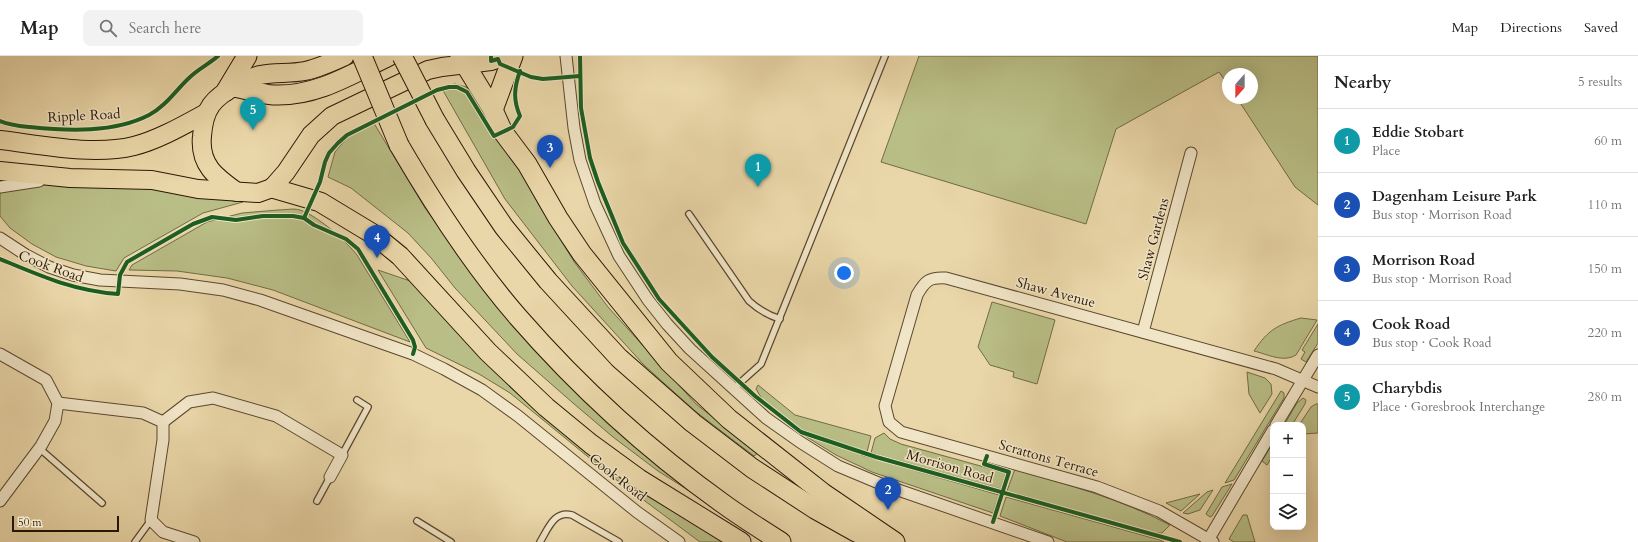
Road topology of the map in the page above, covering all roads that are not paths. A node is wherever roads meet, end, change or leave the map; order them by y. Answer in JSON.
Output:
{"nodes":[{"id":1,"x":247,"y":56,"type":"edge"},
{"id":2,"x":345,"y":56,"type":"edge"},
{"id":3,"x":362,"y":56,"type":"edge"},
{"id":4,"x":389,"y":56,"type":"edge"},
{"id":5,"x":402,"y":56,"type":"edge"},
{"id":6,"x":505,"y":56,"type":"edge"},
{"id":7,"x":513,"y":56,"type":"edge"},
{"id":8,"x":885,"y":56,"type":"edge"},
{"id":9,"x":564,"y":58,"type":"edge"},
{"id":10,"x":462,"y":60,"type":"edge"},
{"id":11,"x":230,"y":89,"type":"junction"},
{"id":12,"x":493,"y":110,"type":"junction"},
{"id":13,"x":206,"y":113,"type":"junction"},
{"id":14,"x":0,"y":140,"type":"edge"},
{"id":15,"x":1191,"y":153,"type":"dead end"},
{"id":16,"x":0,"y":171,"type":"edge"},
{"id":17,"x":70,"y":178,"type":"junction"},
{"id":18,"x":0,"y":187,"type":"edge"},
{"id":19,"x":272,"y":188,"type":"junction"},
{"id":20,"x":237,"y":192,"type":"junction"},
{"id":21,"x":689,"y":214,"type":"dead end"},
{"id":22,"x":2,"y":241,"type":"edge"},
{"id":23,"x":780,"y":319,"type":"junction"},
{"id":24,"x":1143,"y":332,"type":"junction"},
{"id":25,"x":0,"y":354,"type":"edge"},
{"id":26,"x":1318,"y":355,"type":"edge"},
{"id":27,"x":1303,"y":380,"type":"junction"},
{"id":28,"x":1318,"y":387,"type":"edge"},
{"id":29,"x":733,"y":390,"type":"junction"},
{"id":30,"x":357,"y":400,"type":"dead end"},
{"id":31,"x":58,"y":403,"type":"junction"},
{"id":32,"x":885,"y":406,"type":"joint"},
{"id":33,"x":163,"y":422,"type":"junction"},
{"id":34,"x":1278,"y":422,"type":"edge"},
{"id":35,"x":1270,"y":435,"type":"edge"},
{"id":36,"x":40,"y":448,"type":"junction"},
{"id":37,"x":342,"y":455,"type":"junction"},
{"id":38,"x":330,"y":477,"type":"joint"},
{"id":39,"x":317,"y":501,"type":"dead end"},
{"id":40,"x":0,"y":502,"type":"edge"},
{"id":41,"x":102,"y":503,"type":"dead end"},
{"id":42,"x":151,"y":520,"type":"junction"},
{"id":43,"x":417,"y":521,"type":"dead end"},
{"id":44,"x":1209,"y":541,"type":"edge"},
{"id":45,"x":135,"y":542,"type":"edge"},
{"id":46,"x":194,"y":542,"type":"edge"},
{"id":47,"x":451,"y":542,"type":"edge"},
{"id":48,"x":540,"y":542,"type":"edge"},
{"id":49,"x":619,"y":542,"type":"edge"},
{"id":50,"x":679,"y":542,"type":"edge"},
{"id":51,"x":741,"y":542,"type":"edge"},
{"id":52,"x":781,"y":542,"type":"edge"},
{"id":53,"x":880,"y":542,"type":"edge"},
{"id":54,"x":895,"y":542,"type":"edge"},
{"id":55,"x":1048,"y":542,"type":"edge"}],
"edges":[{"from":1,"to":11,"type":"highway"},
{"from":2,"to":11,"type":"main road"},
{"from":3,"to":52,"type":"highway","bridge":true},
{"from":4,"to":11,"type":"highway"},
{"from":5,"to":53,"type":"highway","bridge":true},
{"from":6,"to":10,"type":"main road"},
{"from":7,"to":12,"type":"highway"},
{"from":8,"to":23,"type":"lane"},
{"from":9,"to":29,"type":"street"},
{"from":10,"to":12,"type":"highway"},
{"from":10,"to":19,"type":"main road"},
{"from":11,"to":13,"type":"main road"},
{"from":12,"to":54,"type":"highway"},
{"from":13,"to":14,"type":"main road","name":"Ripple Road"},
{"from":13,"to":20,"type":"main road"},
{"from":15,"to":24,"type":"street","name":"Shaw Gardens"},
{"from":16,"to":17,"type":"main road"},
{"from":17,"to":18,"type":"street"},
{"from":17,"to":20,"type":"main road"},
{"from":19,"to":20,"type":"main road"},
{"from":19,"to":51,"type":"highway"},
{"from":21,"to":23,"type":"lane"},
{"from":22,"to":50,"type":"street","name":"Cook Road"},
{"from":23,"to":29,"type":"lane"},
{"from":24,"to":27,"type":"street","name":"Shaw Avenue"},
{"from":24,"to":32,"type":"street","name":"Shaw Avenue"},
{"from":25,"to":31,"type":"street"},
{"from":26,"to":27,"type":"street"},
{"from":27,"to":28,"type":"street","name":"Shaw Avenue"},
{"from":27,"to":34,"type":"street"},
{"from":29,"to":55,"type":"street"},
{"from":30,"to":37,"type":"lane"},
{"from":31,"to":33,"type":"street"},
{"from":31,"to":36,"type":"street"},
{"from":32,"to":44,"type":"street","name":"Scrattons Terrace"},
{"from":33,"to":37,"type":"street"},
{"from":33,"to":42,"type":"street"},
{"from":35,"to":44,"type":"street"},
{"from":36,"to":40,"type":"street"},
{"from":36,"to":41,"type":"lane"},
{"from":37,"to":38,"type":"street"},
{"from":38,"to":39,"type":"lane"},
{"from":42,"to":45,"type":"lane"},
{"from":42,"to":46,"type":"street"},
{"from":43,"to":47,"type":"lane"},
{"from":48,"to":49,"type":"lane"}]}
